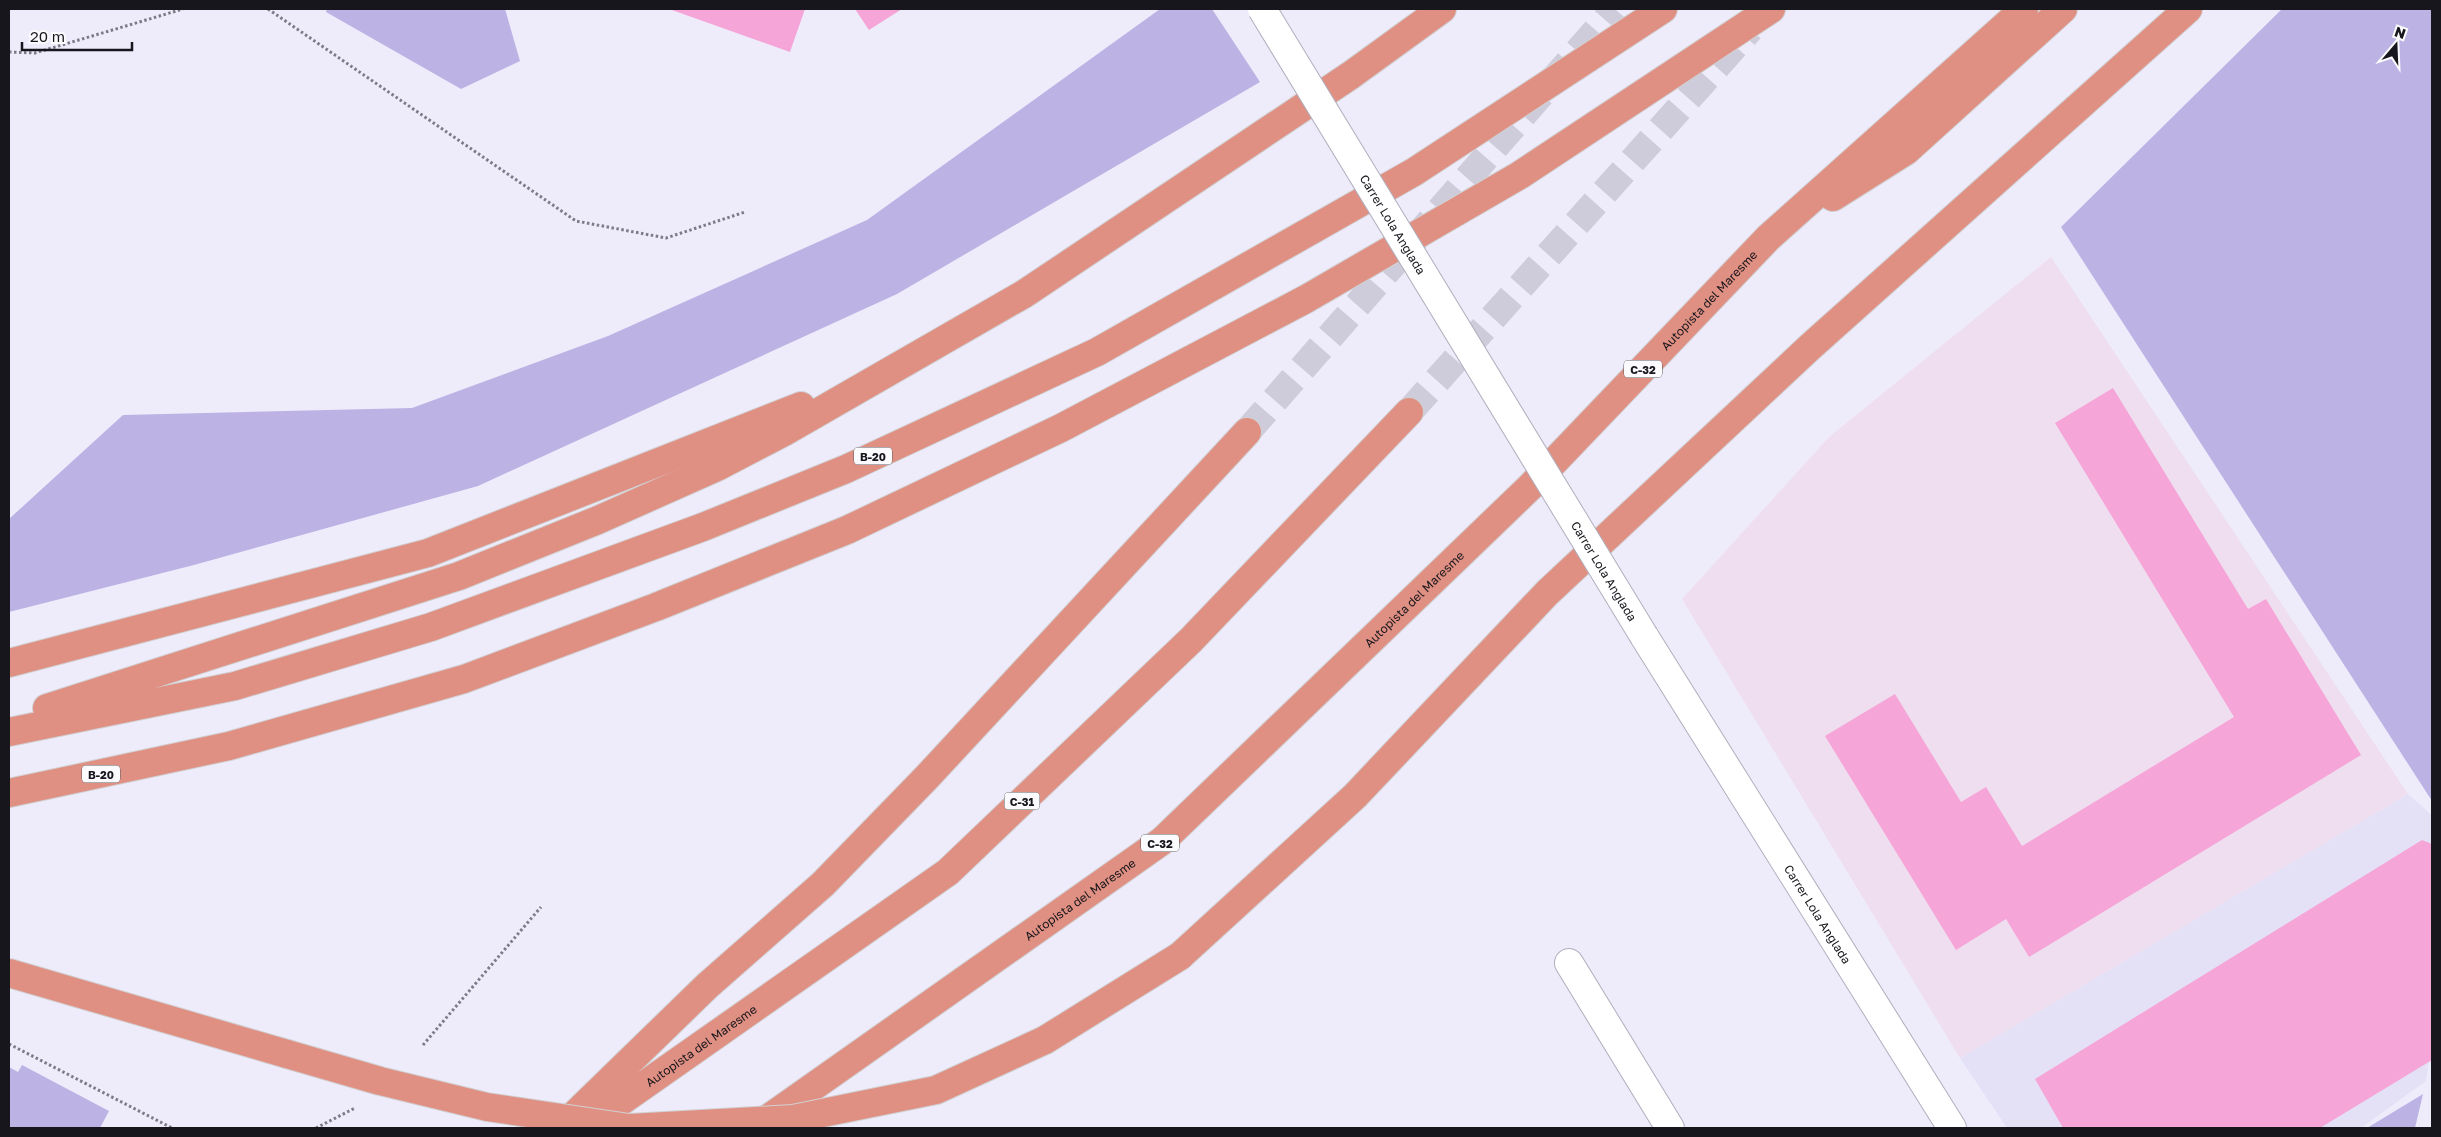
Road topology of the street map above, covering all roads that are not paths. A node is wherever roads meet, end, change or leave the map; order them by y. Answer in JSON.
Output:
{"nodes":[{"id":1,"x":1262,"y":9,"type":"edge"},
{"id":2,"x":1442,"y":9,"type":"edge"},
{"id":3,"x":1663,"y":9,"type":"edge"},
{"id":4,"x":1771,"y":9,"type":"edge"},
{"id":5,"x":2024,"y":9,"type":"edge"},
{"id":6,"x":2063,"y":9,"type":"edge"},
{"id":7,"x":2188,"y":9,"type":"edge"},
{"id":8,"x":1768,"y":238,"type":"junction"},
{"id":9,"x":969,"y":326,"type":"junction"},
{"id":10,"x":1409,"y":412,"type":"tunnel mouth"},
{"id":11,"x":1247,"y":432,"type":"tunnel mouth"},
{"id":12,"x":9,"y":663,"type":"edge"},
{"id":13,"x":9,"y":720,"type":"edge"},
{"id":14,"x":9,"y":732,"type":"edge"},
{"id":15,"x":9,"y":794,"type":"edge"},
{"id":16,"x":1569,"y":963,"type":"dead end"},
{"id":17,"x":9,"y":973,"type":"edge"},
{"id":18,"x":561,"y":1128,"type":"edge"},
{"id":19,"x":583,"y":1128,"type":"edge"},
{"id":20,"x":755,"y":1128,"type":"edge"},
{"id":21,"x":1670,"y":1128,"type":"edge"},
{"id":22,"x":1952,"y":1128,"type":"edge"}],
"edges":[{"from":1,"to":22,"type":"street","name":"Carrer Lola Anglada","bridge":true},
{"from":2,"to":9,"type":"highway"},
{"from":3,"to":14,"type":"highway","number":"B-20"},
{"from":4,"to":15,"type":"highway","number":"B-20"},
{"from":5,"to":8,"type":"highway","name":"Autopista del Maresme","number":"C-32"},
{"from":6,"to":8,"type":"highway"},
{"from":7,"to":17,"type":"highway","bridge":true},
{"from":8,"to":20,"type":"highway","name":"Autopista del Maresme","number":"C-32"},
{"from":9,"to":12,"type":"highway"},
{"from":9,"to":13,"type":"highway"},
{"from":10,"to":19,"type":"highway","name":"Autopista del Maresme","number":"C-31"},
{"from":11,"to":18,"type":"highway"},
{"from":16,"to":21,"type":"street"}]}
